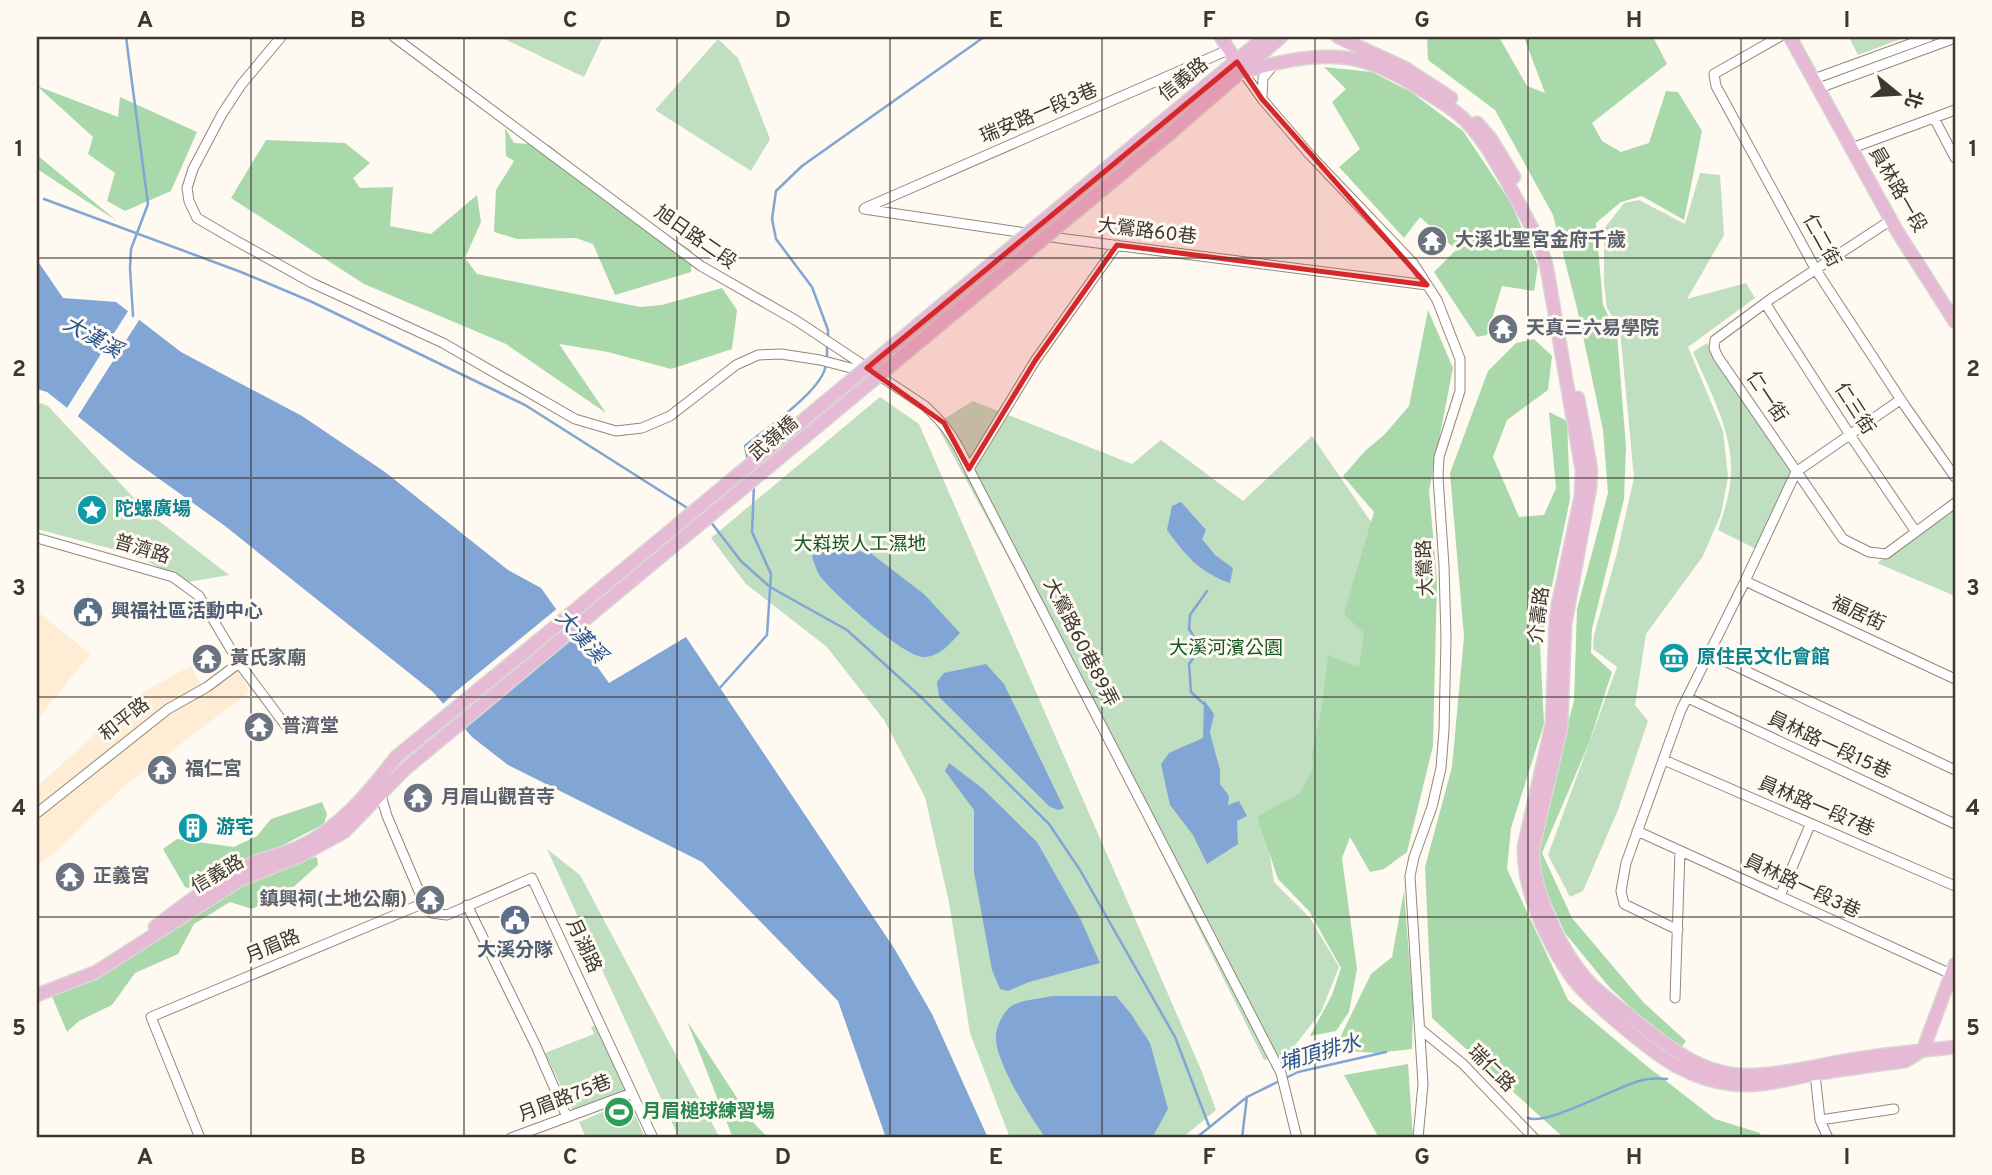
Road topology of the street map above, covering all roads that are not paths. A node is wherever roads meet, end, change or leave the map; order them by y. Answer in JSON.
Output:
{"nodes":[{"id":1,"x":281,"y":37,"type":"edge"},
{"id":2,"x":394,"y":37,"type":"edge"},
{"id":3,"x":1221,"y":37,"type":"edge"},
{"id":4,"x":1265,"y":37,"type":"edge"},
{"id":5,"x":1281,"y":37,"type":"edge"},
{"id":6,"x":1338,"y":37,"type":"edge"},
{"id":7,"x":1779,"y":37,"type":"edge"},
{"id":8,"x":1790,"y":37,"type":"edge"},
{"id":9,"x":1929,"y":37,"type":"edge"},
{"id":10,"x":1955,"y":38,"type":"edge"},
{"id":11,"x":1228,"y":50,"type":"junction"},
{"id":12,"x":1275,"y":63,"type":"junction"},
{"id":13,"x":1240,"y":67,"type":"junction"},
{"id":14,"x":1816,"y":84,"type":"junction"},
{"id":15,"x":1262,"y":99,"type":"junction"},
{"id":16,"x":1955,"y":110,"type":"edge"},
{"id":17,"x":1934,"y":118,"type":"junction"},
{"id":18,"x":1158,"y":125,"type":"joint"},
{"id":19,"x":1168,"y":135,"type":"joint"},
{"id":20,"x":1852,"y":148,"type":"junction"},
{"id":21,"x":1955,"y":158,"type":"edge"},
{"id":22,"x":864,"y":209,"type":"joint"},
{"id":23,"x":1891,"y":220,"type":"junction"},
{"id":24,"x":1117,"y":245,"type":"junction"},
{"id":25,"x":1816,"y":270,"type":"junction"},
{"id":26,"x":1427,"y":285,"type":"junction"},
{"id":27,"x":1765,"y":303,"type":"junction"},
{"id":28,"x":1954,"y":319,"type":"edge"},
{"id":29,"x":874,"y":374,"type":"junction"},
{"id":30,"x":1900,"y":400,"type":"junction"},
{"id":31,"x":1850,"y":435,"type":"junction"},
{"id":32,"x":969,"y":469,"type":"junction"},
{"id":33,"x":1796,"y":472,"type":"junction"},
{"id":34,"x":1955,"y":477,"type":"edge"},
{"id":35,"x":1955,"y":503,"type":"edge"},
{"id":36,"x":1916,"y":532,"type":"junction"},
{"id":37,"x":37,"y":538,"type":"edge"},
{"id":38,"x":1745,"y":581,"type":"junction"},
{"id":39,"x":1710,"y":654,"type":"junction"},
{"id":40,"x":239,"y":663,"type":"junction"},
{"id":41,"x":1955,"y":679,"type":"edge"},
{"id":42,"x":1688,"y":698,"type":"junction"},
{"id":43,"x":289,"y":730,"type":"dead end"},
{"id":44,"x":396,"y":757,"type":"joint"},
{"id":45,"x":1664,"y":760,"type":"junction"},
{"id":46,"x":404,"y":770,"type":"joint"},
{"id":47,"x":1955,"y":770,"type":"edge"},
{"id":48,"x":379,"y":780,"type":"junction"},
{"id":49,"x":381,"y":796,"type":"junction"},
{"id":50,"x":37,"y":813,"type":"edge"},
{"id":51,"x":1955,"y":824,"type":"edge"},
{"id":52,"x":1810,"y":825,"type":"junction"},
{"id":53,"x":1637,"y":831,"type":"junction"},
{"id":54,"x":1680,"y":851,"type":"junction"},
{"id":55,"x":1955,"y":886,"type":"edge"},
{"id":56,"x":1780,"y":896,"type":"junction"},
{"id":57,"x":424,"y":903,"type":"junction"},
{"id":58,"x":467,"y":905,"type":"junction"},
{"id":59,"x":1678,"y":930,"type":"junction"},
{"id":60,"x":1953,"y":969,"type":"edge"},
{"id":61,"x":37,"y":987,"type":"edge"},
{"id":62,"x":37,"y":995,"type":"edge"},
{"id":63,"x":1675,"y":998,"type":"dead end"},
{"id":64,"x":1420,"y":1029,"type":"junction"},
{"id":65,"x":1955,"y":1047,"type":"edge"},
{"id":66,"x":1923,"y":1050,"type":"junction"},
{"id":67,"x":1815,"y":1074,"type":"junction"},
{"id":68,"x":632,"y":1093,"type":"junction"},
{"id":69,"x":1894,"y":1109,"type":"dead end"},
{"id":70,"x":567,"y":1116,"type":"junction"},
{"id":71,"x":1820,"y":1120,"type":"junction"},
{"id":72,"x":200,"y":1138,"type":"edge"},
{"id":73,"x":511,"y":1138,"type":"edge"},
{"id":74,"x":653,"y":1138,"type":"edge"},
{"id":75,"x":1297,"y":1138,"type":"edge"},
{"id":76,"x":1418,"y":1138,"type":"edge"},
{"id":77,"x":1534,"y":1138,"type":"edge"},
{"id":78,"x":1828,"y":1138,"type":"edge"}],
"edges":[{"from":1,"to":29,"type":"street"},
{"from":2,"to":29,"type":"street","name":"旭日路二段"},
{"from":3,"to":11,"type":"main road"},
{"from":4,"to":13,"type":"main road","name":"信義路"},
{"from":5,"to":13,"type":"main road"},
{"from":6,"to":66,"type":"main road","name":"介壽路"},
{"from":7,"to":25,"type":"street","name":"仁二街"},
{"from":8,"to":14,"type":"main road","name":"員林路一段"},
{"from":9,"to":14,"type":"street"},
{"from":10,"to":14,"type":"street"},
{"from":11,"to":13,"type":"main road"},
{"from":11,"to":22,"type":"street","name":"瑞安路一段3巷"},
{"from":12,"to":13,"type":"main road","name":"介壽路"},
{"from":12,"to":15,"type":"street"},
{"from":12,"to":67,"type":"main road","name":"介壽路"},
{"from":13,"to":15,"type":"street","name":"大鶯路"},
{"from":13,"to":18,"type":"main road","name":"信義路"},
{"from":13,"to":19,"type":"main road","name":"信義路"},
{"from":14,"to":20,"type":"main road","name":"員林路一段"},
{"from":15,"to":26,"type":"street","name":"大鶯路"},
{"from":16,"to":17,"type":"street"},
{"from":17,"to":20,"type":"street"},
{"from":17,"to":21,"type":"street"},
{"from":18,"to":44,"type":"main road","name":"武嶺橋","bridge":true},
{"from":19,"to":46,"type":"main road","name":"武嶺橋","bridge":true},
{"from":20,"to":23,"type":"main road","name":"員林路一段"},
{"from":22,"to":24,"type":"street","name":"大鶯路60巷"},
{"from":23,"to":25,"type":"street","name":"仁一街"},
{"from":23,"to":28,"type":"main road","name":"員林路一段"},
{"from":24,"to":26,"type":"street","name":"大鶯路60巷"},
{"from":24,"to":32,"type":"street"},
{"from":25,"to":27,"type":"street","name":"仁一街"},
{"from":25,"to":30,"type":"street","name":"仁二街"},
{"from":26,"to":64,"type":"street","name":"大鶯路"},
{"from":27,"to":31,"type":"street","name":"仁三街"},
{"from":27,"to":33,"type":"street","name":"仁一街"},
{"from":29,"to":32,"type":"street","name":"旭日路二段"},
{"from":30,"to":31,"type":"street"},
{"from":30,"to":34,"type":"street","name":"仁二街"},
{"from":31,"to":33,"type":"street"},
{"from":31,"to":36,"type":"street","name":"仁三街"},
{"from":32,"to":75,"type":"street","name":"大鶯路60巷89弄"},
{"from":33,"to":36,"type":"street","name":"仁一街"},
{"from":33,"to":38,"type":"street"},
{"from":35,"to":36,"type":"street","name":"仁一街"},
{"from":37,"to":40,"type":"street","name":"普濟路"},
{"from":38,"to":39,"type":"street"},
{"from":38,"to":41,"type":"street","name":"福居街"},
{"from":39,"to":42,"type":"street"},
{"from":39,"to":47,"type":"street"},
{"from":40,"to":43,"type":"street","name":"普濟路"},
{"from":40,"to":50,"type":"street","name":"和平路"},
{"from":42,"to":45,"type":"street"},
{"from":42,"to":51,"type":"street","name":"員林路一段15巷"},
{"from":44,"to":48,"type":"main road","name":"信義路"},
{"from":45,"to":52,"type":"street","name":"員林路一段7巷"},
{"from":45,"to":53,"type":"street"},
{"from":46,"to":49,"type":"main road","name":"信義路"},
{"from":48,"to":49,"type":"street"},
{"from":48,"to":61,"type":"main road","name":"信義路"},
{"from":49,"to":57,"type":"street"},
{"from":49,"to":62,"type":"main road","name":"信義路"},
{"from":52,"to":55,"type":"street","name":"員林路一段7巷"},
{"from":52,"to":56,"type":"street"},
{"from":53,"to":54,"type":"street","name":"員林路一段3巷"},
{"from":53,"to":59,"type":"street"},
{"from":54,"to":56,"type":"street","name":"員林路一段3巷"},
{"from":54,"to":59,"type":"street"},
{"from":56,"to":60,"type":"street","name":"員林路一段3巷"},
{"from":57,"to":58,"type":"street","name":"月湖路"},
{"from":57,"to":72,"type":"street","name":"月眉路"},
{"from":58,"to":68,"type":"street","name":"月湖路"},
{"from":58,"to":70,"type":"street"},
{"from":59,"to":63,"type":"street"},
{"from":60,"to":66,"type":"main road"},
{"from":64,"to":76,"type":"street","name":"大鶯路"},
{"from":64,"to":77,"type":"street","name":"瑞仁路"},
{"from":65,"to":66,"type":"main road","name":"介壽路"},
{"from":66,"to":67,"type":"main road","name":"介壽路"},
{"from":67,"to":71,"type":"street"},
{"from":68,"to":70,"type":"street","name":"月眉路75巷"},
{"from":68,"to":74,"type":"street","name":"月湖路"},
{"from":69,"to":71,"type":"street"},
{"from":70,"to":73,"type":"street","name":"月眉路75巷"},
{"from":71,"to":78,"type":"street"}]}
